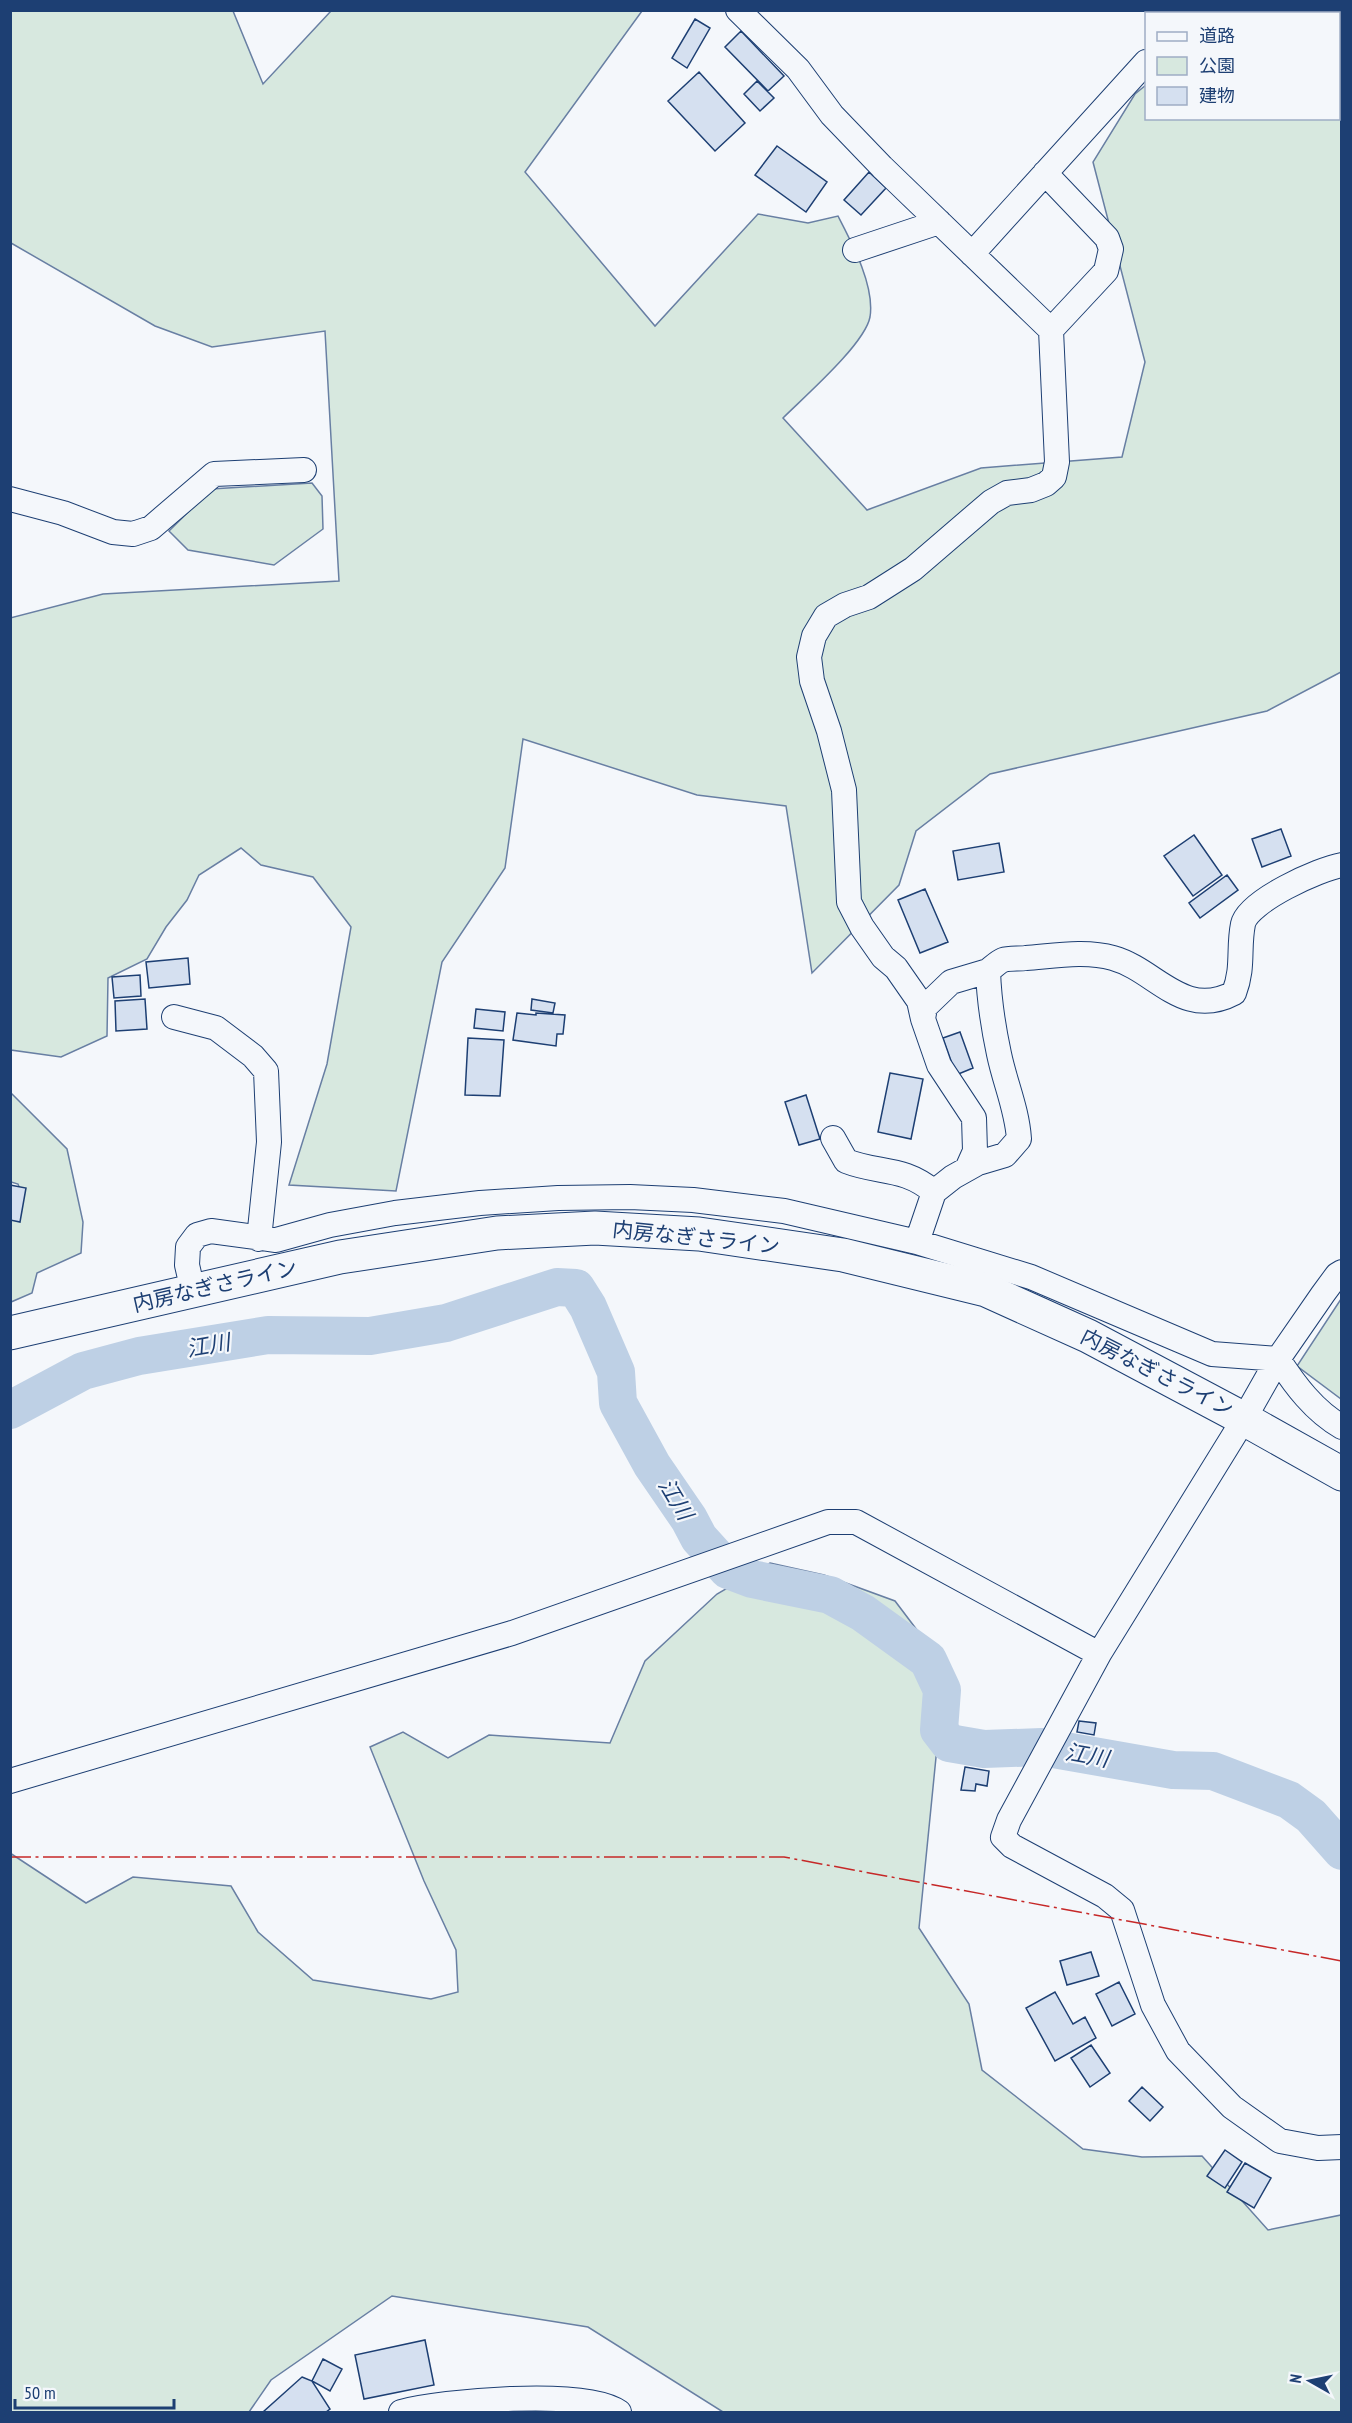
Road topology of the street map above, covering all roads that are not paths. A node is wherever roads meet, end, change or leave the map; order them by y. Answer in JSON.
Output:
{"nodes":[{"id":1,"x":738,"y":10,"type":"edge"},
{"id":2,"x":1145,"y":63,"type":"edge"},
{"id":3,"x":1045,"y":173,"type":"junction"},
{"id":4,"x":939,"y":222,"type":"junction"},
{"id":5,"x":855,"y":250,"type":"dead end"},
{"id":6,"x":972,"y":254,"type":"junction"},
{"id":7,"x":1051,"y":330,"type":"junction"},
{"id":8,"x":304,"y":470,"type":"dead end"},
{"id":9,"x":10,"y":499,"type":"edge"},
{"id":10,"x":1341,"y":865,"type":"edge"},
{"id":11,"x":988,"y":971,"type":"junction"},
{"id":12,"x":174,"y":1017,"type":"dead end"},
{"id":13,"x":923,"y":1019,"type":"junction"},
{"id":14,"x":833,"y":1138,"type":"dead end"},
{"id":15,"x":967,"y":1169,"type":"junction"},
{"id":16,"x":934,"y":1192,"type":"junction"},
{"id":17,"x":259,"y":1239,"type":"junction"},
{"id":18,"x":917,"y":1242,"type":"junction"},
{"id":19,"x":1341,"y":1272,"type":"edge"},
{"id":20,"x":193,"y":1291,"type":"junction"},
{"id":21,"x":10,"y":1333,"type":"edge"},
{"id":22,"x":1278,"y":1359,"type":"junction"},
{"id":23,"x":1244,"y":1419,"type":"junction"},
{"id":24,"x":1341,"y":1426,"type":"edge"},
{"id":25,"x":1341,"y":1474,"type":"edge"},
{"id":26,"x":1099,"y":1654,"type":"junction"},
{"id":27,"x":10,"y":1781,"type":"edge"},
{"id":28,"x":1341,"y":2147,"type":"edge"},
{"id":29,"x":401,"y":2412,"type":"edge"},
{"id":30,"x":619,"y":2412,"type":"edge"}],
"edges":[{"from":1,"to":4,"type":"street"},
{"from":2,"to":3,"type":"street"},
{"from":3,"to":6,"type":"street"},
{"from":3,"to":7,"type":"street"},
{"from":4,"to":5,"type":"street"},
{"from":4,"to":6,"type":"street"},
{"from":6,"to":7,"type":"street"},
{"from":7,"to":13,"type":"street"},
{"from":8,"to":9,"type":"street"},
{"from":10,"to":11,"type":"street"},
{"from":11,"to":13,"type":"street"},
{"from":11,"to":15,"type":"street"},
{"from":12,"to":17,"type":"street"},
{"from":13,"to":15,"type":"street"},
{"from":14,"to":16,"type":"street"},
{"from":15,"to":16,"type":"street"},
{"from":16,"to":18,"type":"street"},
{"from":17,"to":18,"type":"street"},
{"from":17,"to":20,"type":"street"},
{"from":18,"to":22,"type":"street"},
{"from":19,"to":22,"type":"street"},
{"from":20,"to":21,"type":"highway","name":"内房なぎさライン"},
{"from":20,"to":23,"type":"highway","name":"内房なぎさライン"},
{"from":22,"to":23,"type":"street"},
{"from":22,"to":24,"type":"street"},
{"from":23,"to":25,"type":"highway","name":"内房なぎさライン"},
{"from":23,"to":26,"type":"street"},
{"from":26,"to":27,"type":"street"},
{"from":26,"to":28,"type":"street"},
{"from":29,"to":30,"type":"street"}]}
